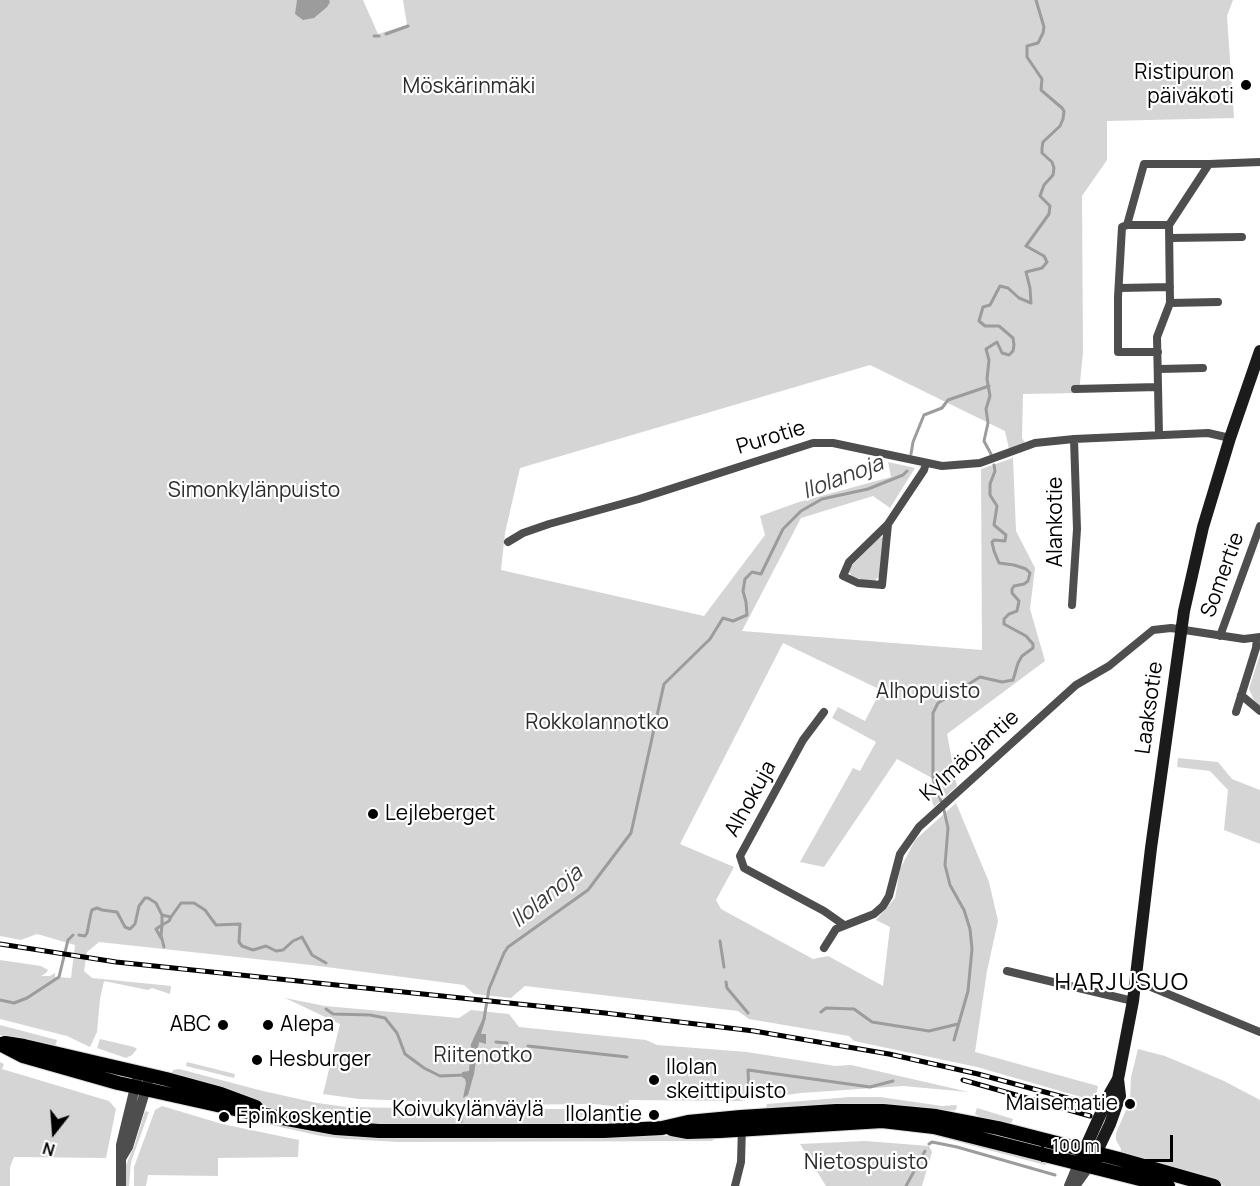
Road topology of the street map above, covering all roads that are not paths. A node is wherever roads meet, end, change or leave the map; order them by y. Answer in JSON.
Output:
{"nodes":[{"id":1,"x":1260,"y":162,"type":"edge"},
{"id":2,"x":1209,"y":164,"type":"junction"},
{"id":3,"x":1127,"y":225,"type":"junction"},
{"id":4,"x":1169,"y":225,"type":"junction"},
{"id":5,"x":1242,"y":237,"type":"dead end"},
{"id":6,"x":1170,"y":238,"type":"junction"},
{"id":7,"x":1170,"y":287,"type":"junction"},
{"id":8,"x":1120,"y":288,"type":"junction"},
{"id":9,"x":1218,"y":302,"type":"dead end"},
{"id":10,"x":1170,"y":303,"type":"junction"},
{"id":11,"x":1260,"y":351,"type":"edge"},
{"id":12,"x":1158,"y":352,"type":"junction"},
{"id":13,"x":1203,"y":368,"type":"dead end"},
{"id":14,"x":1159,"y":369,"type":"junction"},
{"id":15,"x":1158,"y":387,"type":"junction"},
{"id":16,"x":1075,"y":389,"type":"dead end"},
{"id":17,"x":1159,"y":435,"type":"junction"},
{"id":18,"x":1230,"y":438,"type":"junction"},
{"id":19,"x":1074,"y":439,"type":"junction"},
{"id":20,"x":926,"y":463,"type":"junction"},
{"id":21,"x":888,"y":524,"type":"junction"},
{"id":22,"x":1260,"y":526,"type":"edge"},
{"id":23,"x":508,"y":542,"type":"dead end"},
{"id":24,"x":1072,"y":605,"type":"dead end"},
{"id":25,"x":1181,"y":630,"type":"junction"},
{"id":26,"x":1220,"y":636,"type":"junction"},
{"id":27,"x":1259,"y":638,"type":"edge"},
{"id":28,"x":1241,"y":694,"type":"junction"},
{"id":29,"x":1260,"y":711,"type":"edge"},
{"id":30,"x":824,"y":712,"type":"dead end"},
{"id":31,"x":1236,"y":712,"type":"dead end"},
{"id":32,"x":844,"y":925,"type":"junction"},
{"id":33,"x":824,"y":948,"type":"dead end"},
{"id":34,"x":1006,"y":971,"type":"dead end"},
{"id":35,"x":1134,"y":983,"type":"junction"},
{"id":36,"x":1133,"y":1001,"type":"junction"},
{"id":37,"x":1260,"y":1032,"type":"edge"},
{"id":38,"x":0,"y":1043,"type":"edge"},
{"id":39,"x":142,"y":1081,"type":"junction"},
{"id":40,"x":742,"y":1124,"type":"junction"},
{"id":41,"x":1087,"y":1158,"type":"junction"},
{"id":42,"x":121,"y":1186,"type":"edge"},
{"id":43,"x":735,"y":1186,"type":"edge"},
{"id":44,"x":1069,"y":1186,"type":"edge"},
{"id":45,"x":1075,"y":1186,"type":"edge"},
{"id":46,"x":1168,"y":1186,"type":"edge"},
{"id":47,"x":1214,"y":1186,"type":"edge"}],
"edges":[{"from":1,"to":2,"type":"street"},
{"from":2,"to":3,"type":"street"},
{"from":2,"to":4,"type":"street"},
{"from":3,"to":4,"type":"street"},
{"from":3,"to":8,"type":"street"},
{"from":4,"to":6,"type":"street"},
{"from":5,"to":6,"type":"street"},
{"from":6,"to":7,"type":"street"},
{"from":7,"to":8,"type":"street"},
{"from":7,"to":10,"type":"street"},
{"from":8,"to":12,"type":"street"},
{"from":9,"to":10,"type":"street"},
{"from":10,"to":12,"type":"street"},
{"from":11,"to":18,"type":"main road","name":"Laaksotie"},
{"from":12,"to":14,"type":"street"},
{"from":13,"to":14,"type":"street"},
{"from":14,"to":15,"type":"street"},
{"from":15,"to":16,"type":"street"},
{"from":15,"to":17,"type":"street"},
{"from":17,"to":18,"type":"street","name":"Purotie"},
{"from":17,"to":19,"type":"street","name":"Purotie"},
{"from":18,"to":25,"type":"main road","name":"Laaksotie"},
{"from":19,"to":20,"type":"street","name":"Purotie"},
{"from":19,"to":24,"type":"street","name":"Alankotie"},
{"from":20,"to":21,"type":"street"},
{"from":20,"to":23,"type":"street","name":"Purotie"},
{"from":21,"to":21,"type":"street"},
{"from":22,"to":26,"type":"street","name":"Somertie"},
{"from":25,"to":26,"type":"street","name":"Kylmäojantie"},
{"from":25,"to":32,"type":"street","name":"Kylmäojantie"},
{"from":25,"to":35,"type":"main road","name":"Laaksotie"},
{"from":26,"to":27,"type":"street","name":"Kylmäojantie"},
{"from":27,"to":28,"type":"street"},
{"from":28,"to":29,"type":"street"},
{"from":28,"to":31,"type":"street"},
{"from":30,"to":32,"type":"street","name":"Alhokuja"},
{"from":32,"to":33,"type":"street","name":"Kylmäojantie"},
{"from":34,"to":36,"type":"street"},
{"from":35,"to":36,"type":"main road","name":"Laaksotie"},
{"from":35,"to":37,"type":"street"},
{"from":36,"to":41,"type":"main road","name":"Laaksotie"},
{"from":38,"to":39,"type":"main road","name":"Koivukylänväylä"},
{"from":39,"to":40,"type":"main road","name":"Koivukylänväylä"},
{"from":39,"to":42,"type":"street"},
{"from":40,"to":41,"type":"main road","name":"Koivukylänväylä"},
{"from":40,"to":43,"type":"street"},
{"from":41,"to":44,"type":"street","name":"Laaksotie"},
{"from":41,"to":45,"type":"street","name":"Laaksotie"},
{"from":41,"to":46,"type":"main road","name":"Koivukylänväylä"},
{"from":41,"to":47,"type":"main road","name":"Koivukylänväylä"}]}
